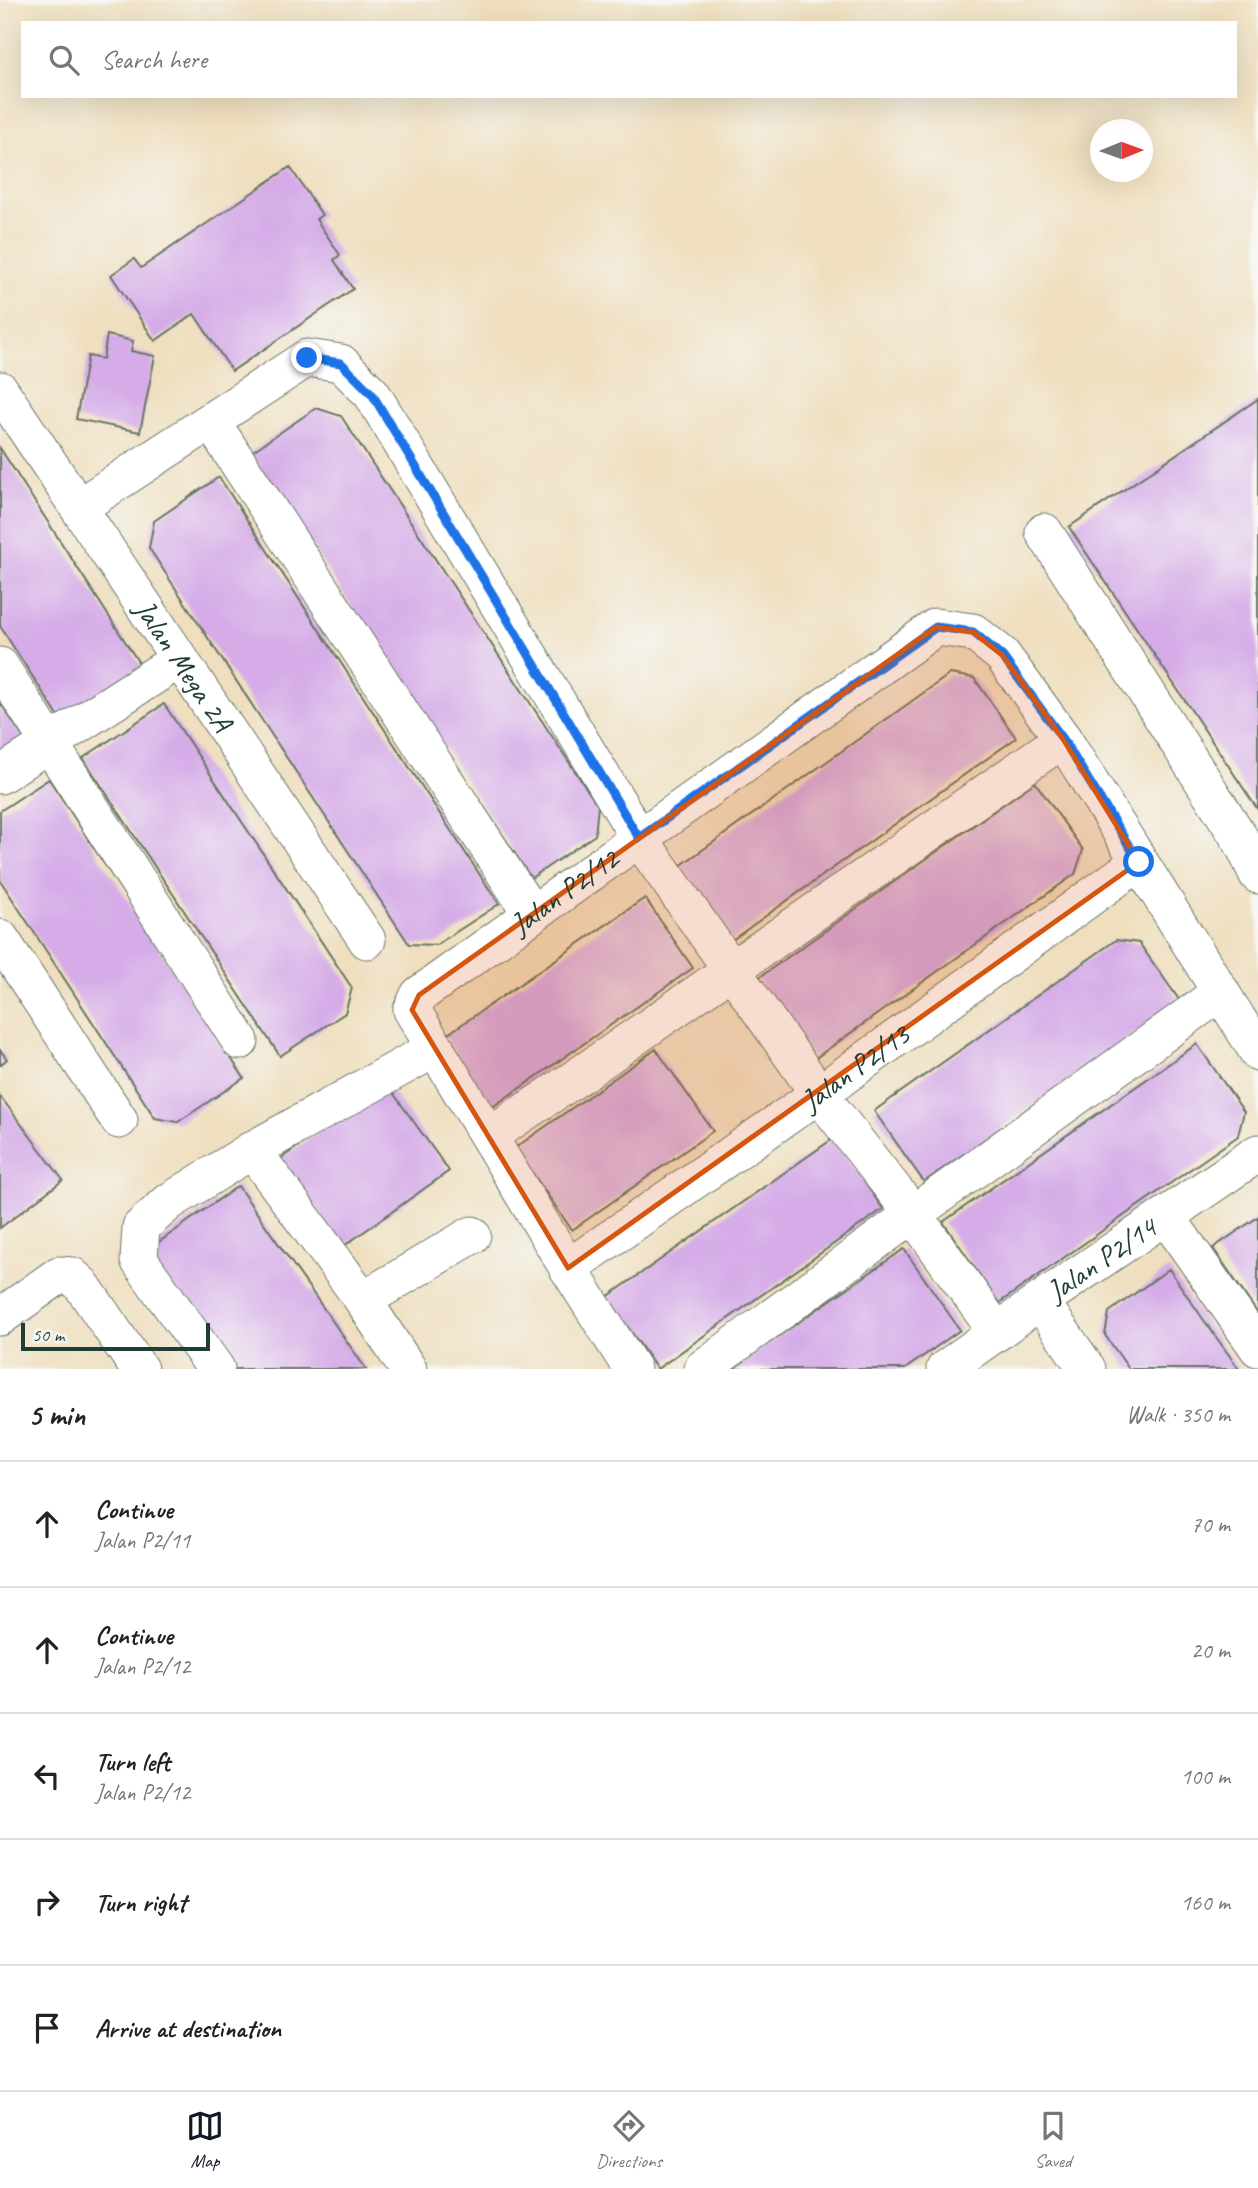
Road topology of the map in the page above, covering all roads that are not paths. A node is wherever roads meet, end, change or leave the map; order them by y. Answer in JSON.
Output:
{"nodes":[{"id":1,"x":0,"y":390,"type":"edge"},
{"id":2,"x":211,"y":421,"type":"junction"},
{"id":3,"x":79,"y":507,"type":"junction"},
{"id":4,"x":1044,"y":532,"type":"dead end"},
{"id":5,"x":180,"y":659,"type":"junction"},
{"id":6,"x":0,"y":666,"type":"edge"},
{"id":7,"x":1063,"y":739,"type":"junction"},
{"id":8,"x":50,"y":743,"type":"junction"},
{"id":9,"x":0,"y":775,"type":"edge"},
{"id":10,"x":1250,"y":836,"type":"edge"},
{"id":11,"x":639,"y":838,"type":"junction"},
{"id":12,"x":1139,"y":862,"type":"junction"},
{"id":13,"x":1258,"y":875,"type":"edge"},
{"id":14,"x":531,"y":913,"type":"junction"},
{"id":15,"x":0,"y":938,"type":"edge"},
{"id":16,"x":367,"y":940,"type":"dead end"},
{"id":17,"x":732,"y":970,"type":"junction"},
{"id":18,"x":1221,"y":992,"type":"junction"},
{"id":19,"x":240,"y":1041,"type":"dead end"},
{"id":20,"x":436,"y":1048,"type":"junction"},
{"id":21,"x":1258,"y":1052,"type":"edge"},
{"id":22,"x":820,"y":1094,"type":"junction"},
{"id":23,"x":119,"y":1120,"type":"dead end"},
{"id":24,"x":489,"y":1135,"type":"junction"},
{"id":25,"x":252,"y":1150,"type":"junction"},
{"id":26,"x":1258,"y":1153,"type":"edge"},
{"id":27,"x":913,"y":1213,"type":"junction"},
{"id":28,"x":1166,"y":1216,"type":"junction"},
{"id":29,"x":472,"y":1235,"type":"dead end"},
{"id":30,"x":568,"y":1268,"type":"junction"},
{"id":31,"x":363,"y":1300,"type":"junction"},
{"id":32,"x":1041,"y":1301,"type":"junction"},
{"id":33,"x":0,"y":1317,"type":"edge"},
{"id":34,"x":997,"y":1332,"type":"junction"},
{"id":35,"x":1258,"y":1348,"type":"edge"},
{"id":36,"x":139,"y":1369,"type":"edge"},
{"id":37,"x":216,"y":1369,"type":"edge"},
{"id":38,"x":408,"y":1369,"type":"edge"},
{"id":39,"x":632,"y":1369,"type":"edge"},
{"id":40,"x":702,"y":1369,"type":"edge"},
{"id":41,"x":945,"y":1369,"type":"edge"},
{"id":42,"x":1087,"y":1369,"type":"edge"}],
"edges":[{"from":1,"to":3,"type":"street","name":"Jalan Mega 2A"},
{"from":2,"to":3,"type":"street"},
{"from":2,"to":11,"type":"street"},
{"from":2,"to":14,"type":"street"},
{"from":3,"to":5,"type":"street","name":"Jalan Mega 2A"},
{"from":4,"to":10,"type":"street"},
{"from":5,"to":8,"type":"street"},
{"from":5,"to":16,"type":"street","name":"Jalan Mega 2A"},
{"from":6,"to":8,"type":"street"},
{"from":7,"to":11,"type":"street","name":"Jalan P2/12"},
{"from":7,"to":12,"type":"street","name":"Jalan P2/12"},
{"from":7,"to":17,"type":"street"},
{"from":8,"to":9,"type":"street"},
{"from":8,"to":19,"type":"street"},
{"from":10,"to":13,"type":"street"},
{"from":11,"to":14,"type":"street","name":"Jalan P2/12"},
{"from":11,"to":17,"type":"street"},
{"from":12,"to":18,"type":"street","name":"Jalan P2/12"},
{"from":12,"to":22,"type":"street","name":"Jalan P2/13"},
{"from":14,"to":20,"type":"street","name":"Jalan P2/12"},
{"from":15,"to":23,"type":"street"},
{"from":17,"to":22,"type":"street"},
{"from":17,"to":24,"type":"street"},
{"from":18,"to":21,"type":"street","name":"Jalan P2/12"},
{"from":18,"to":27,"type":"street"},
{"from":20,"to":24,"type":"street"},
{"from":20,"to":25,"type":"street"},
{"from":22,"to":27,"type":"street"},
{"from":22,"to":30,"type":"street","name":"Jalan P2/13"},
{"from":24,"to":30,"type":"street"},
{"from":25,"to":31,"type":"street"},
{"from":25,"to":37,"type":"street"},
{"from":26,"to":28,"type":"street","name":"Jalan P2/14"},
{"from":27,"to":34,"type":"street"},
{"from":27,"to":40,"type":"street"},
{"from":28,"to":32,"type":"street","name":"Jalan P2/14"},
{"from":28,"to":35,"type":"street"},
{"from":29,"to":31,"type":"street"},
{"from":30,"to":39,"type":"street"},
{"from":31,"to":38,"type":"street"},
{"from":32,"to":34,"type":"street","name":"Jalan P2/14"},
{"from":32,"to":42,"type":"street"},
{"from":33,"to":36,"type":"street"},
{"from":34,"to":41,"type":"street","name":"Jalan P2/14"}]}
